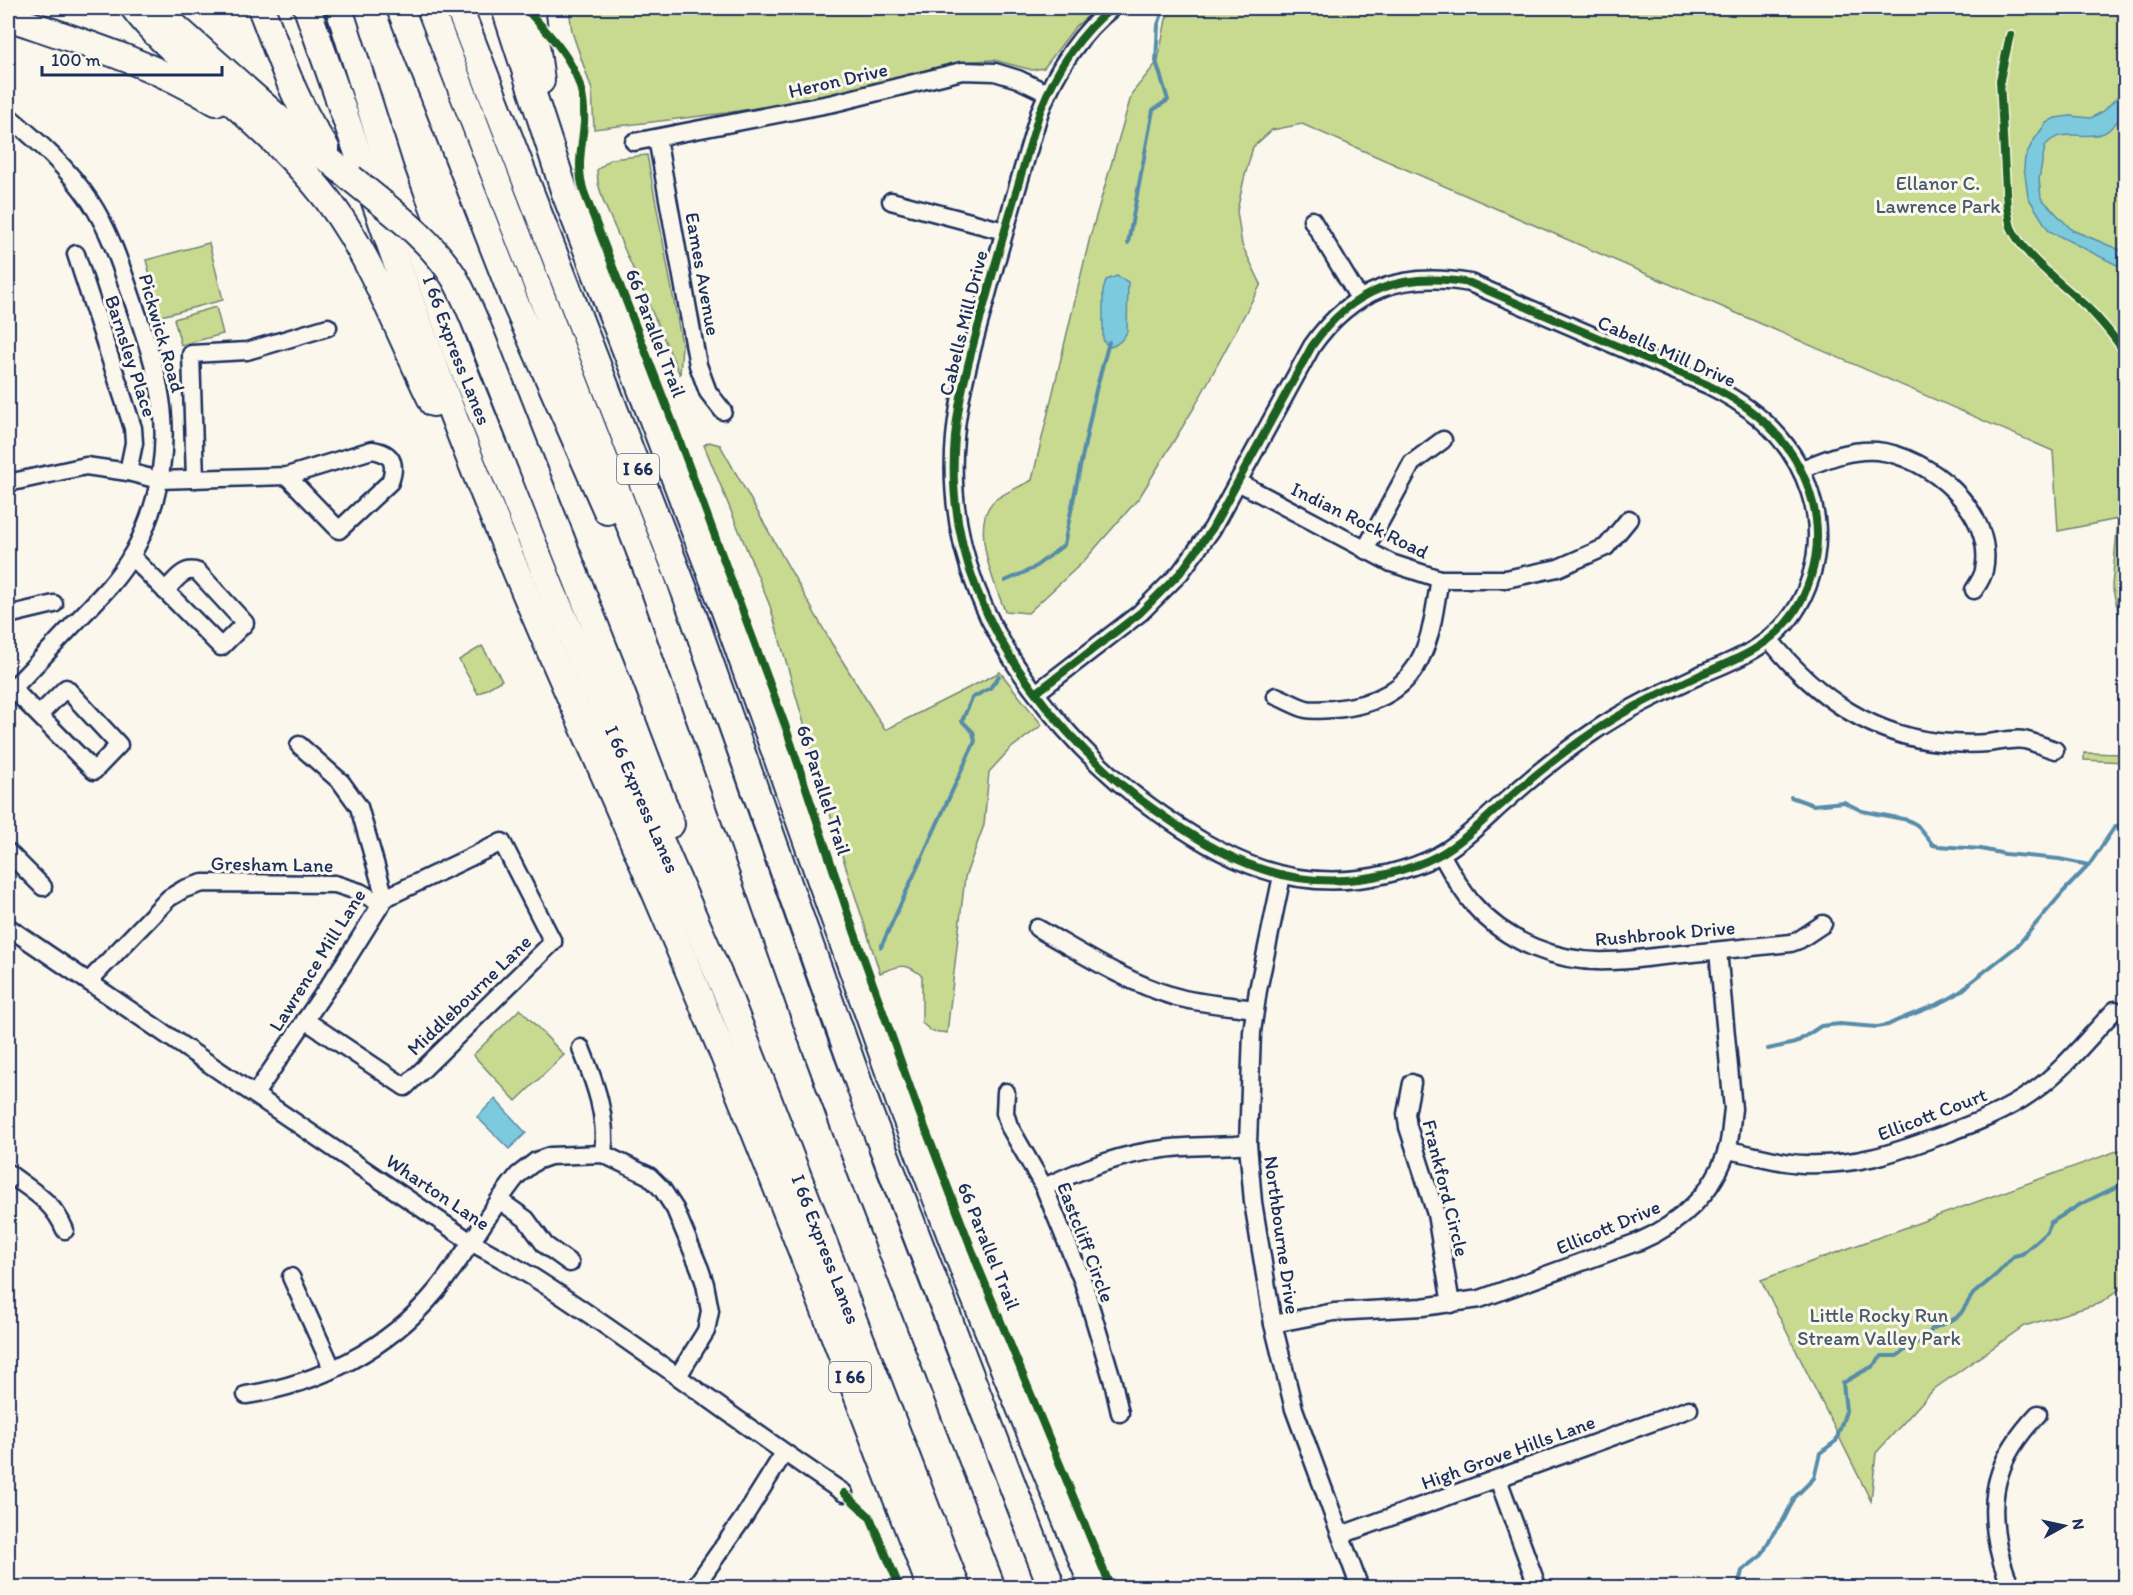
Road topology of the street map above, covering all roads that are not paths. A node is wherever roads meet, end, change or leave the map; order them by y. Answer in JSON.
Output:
{"nodes":[{"id":1,"x":134,"y":8,"type":"edge"},
{"id":2,"x":154,"y":8,"type":"edge"},
{"id":3,"x":261,"y":8,"type":"edge"},
{"id":4,"x":307,"y":8,"type":"edge"},
{"id":5,"x":339,"y":8,"type":"edge"},
{"id":6,"x":400,"y":8,"type":"edge"},
{"id":7,"x":430,"y":8,"type":"edge"},
{"id":8,"x":459,"y":8,"type":"edge"},
{"id":9,"x":467,"y":8,"type":"edge"},
{"id":10,"x":505,"y":8,"type":"edge"},
{"id":11,"x":531,"y":8,"type":"edge"},
{"id":12,"x":1112,"y":8,"type":"edge"},
{"id":13,"x":8,"y":17,"type":"edge"},
{"id":14,"x":450,"y":62,"type":"junction"},
{"id":15,"x":485,"y":74,"type":"junction"},
{"id":16,"x":1047,"y":93,"type":"junction"},
{"id":17,"x":8,"y":117,"type":"edge"},
{"id":18,"x":657,"y":138,"type":"junction"},
{"id":19,"x":313,"y":140,"type":"junction"},
{"id":20,"x":273,"y":142,"type":"junction"},
{"id":21,"x":634,"y":142,"type":"dead end"},
{"id":22,"x":891,"y":201,"type":"dead end"},
{"id":23,"x":573,"y":215,"type":"junction"},
{"id":24,"x":1312,"y":220,"type":"dead end"},
{"id":25,"x":1004,"y":231,"type":"junction"},
{"id":26,"x":76,"y":254,"type":"dead end"},
{"id":27,"x":1359,"y":298,"type":"junction"},
{"id":28,"x":328,"y":327,"type":"dead end"},
{"id":29,"x":723,"y":411,"type":"dead end"},
{"id":30,"x":1443,"y":440,"type":"dead end"},
{"id":31,"x":1802,"y":469,"type":"junction"},
{"id":32,"x":128,"y":472,"type":"junction"},
{"id":33,"x":287,"y":476,"type":"junction"},
{"id":34,"x":195,"y":479,"type":"junction"},
{"id":35,"x":159,"y":480,"type":"junction"},
{"id":36,"x":8,"y":482,"type":"edge"},
{"id":37,"x":1238,"y":482,"type":"junction"},
{"id":38,"x":1629,"y":519,"type":"dead end"},
{"id":39,"x":1365,"y":550,"type":"junction"},
{"id":40,"x":131,"y":556,"type":"junction"},
{"id":41,"x":512,"y":562,"type":"junction"},
{"id":42,"x":1440,"y":579,"type":"junction"},
{"id":43,"x":165,"y":591,"type":"junction"},
{"id":44,"x":1974,"y":591,"type":"dead end"},
{"id":45,"x":54,"y":604,"type":"dead end"},
{"id":46,"x":8,"y":615,"type":"edge"},
{"id":47,"x":1769,"y":639,"type":"junction"},
{"id":48,"x":9,"y":689,"type":"edge"},
{"id":49,"x":1036,"y":693,"type":"junction"},
{"id":50,"x":1276,"y":696,"type":"dead end"},
{"id":51,"x":39,"y":715,"type":"junction"},
{"id":52,"x":299,"y":745,"type":"dead end"},
{"id":53,"x":712,"y":750,"type":"junction"},
{"id":54,"x":2055,"y":750,"type":"dead end"},
{"id":55,"x":8,"y":852,"type":"edge"},
{"id":56,"x":1441,"y":854,"type":"junction"},
{"id":57,"x":778,"y":855,"type":"junction"},
{"id":58,"x":1282,"y":876,"type":"junction"},
{"id":59,"x":43,"y":887,"type":"dead end"},
{"id":60,"x":383,"y":901,"type":"junction"},
{"id":61,"x":1823,"y":924,"type":"dead end"},
{"id":62,"x":8,"y":927,"type":"edge"},
{"id":63,"x":1036,"y":928,"type":"dead end"},
{"id":64,"x":1718,"y":951,"type":"junction"},
{"id":65,"x":89,"y":981,"type":"junction"},
{"id":66,"x":730,"y":1001,"type":"junction"},
{"id":67,"x":1255,"y":1009,"type":"junction"},
{"id":68,"x":2115,"y":1010,"type":"dead end"},
{"id":69,"x":305,"y":1020,"type":"junction"},
{"id":70,"x":581,"y":1048,"type":"dead end"},
{"id":71,"x":1412,"y":1083,"type":"dead end"},
{"id":72,"x":1006,"y":1092,"type":"dead end"},
{"id":73,"x":255,"y":1094,"type":"junction"},
{"id":74,"x":1248,"y":1144,"type":"junction"},
{"id":75,"x":1727,"y":1150,"type":"junction"},
{"id":76,"x":603,"y":1154,"type":"junction"},
{"id":77,"x":8,"y":1173,"type":"edge"},
{"id":78,"x":1044,"y":1187,"type":"junction"},
{"id":79,"x":499,"y":1200,"type":"junction"},
{"id":80,"x":906,"y":1209,"type":"junction"},
{"id":81,"x":65,"y":1230,"type":"dead end"},
{"id":82,"x":471,"y":1242,"type":"junction"},
{"id":83,"x":570,"y":1263,"type":"dead end"},
{"id":84,"x":291,"y":1277,"type":"dead end"},
{"id":85,"x":1451,"y":1304,"type":"junction"},
{"id":86,"x":1273,"y":1324,"type":"junction"},
{"id":87,"x":332,"y":1368,"type":"junction"},
{"id":88,"x":678,"y":1376,"type":"junction"},
{"id":89,"x":246,"y":1395,"type":"dead end"},
{"id":90,"x":1689,"y":1409,"type":"dead end"},
{"id":91,"x":1120,"y":1413,"type":"dead end"},
{"id":92,"x":2038,"y":1414,"type":"dead end"},
{"id":93,"x":784,"y":1453,"type":"junction"},
{"id":94,"x":1498,"y":1479,"type":"junction"},
{"id":95,"x":844,"y":1493,"type":"dead end"},
{"id":96,"x":1341,"y":1535,"type":"junction"},
{"id":97,"x":694,"y":1587,"type":"edge"},
{"id":98,"x":931,"y":1587,"type":"edge"},
{"id":99,"x":957,"y":1587,"type":"edge"},
{"id":100,"x":1022,"y":1587,"type":"edge"},
{"id":101,"x":1052,"y":1587,"type":"edge"},
{"id":102,"x":1070,"y":1587,"type":"edge"},
{"id":103,"x":1094,"y":1587,"type":"edge"},
{"id":104,"x":1360,"y":1587,"type":"edge"},
{"id":105,"x":1538,"y":1587,"type":"edge"},
{"id":106,"x":2012,"y":1587,"type":"edge"}],
"edges":[{"from":1,"to":20,"type":"highway"},
{"from":2,"to":19,"type":"highway"},
{"from":3,"to":19,"type":"highway"},
{"from":4,"to":41,"type":"highway","number":"I 66"},
{"from":5,"to":66,"type":"highway","name":"I 66 Express Lanes"},
{"from":6,"to":53,"type":"highway"},
{"from":7,"to":14,"type":"highway"},
{"from":8,"to":15,"type":"highway","number":"I 66"},
{"from":9,"to":15,"type":"highway"},
{"from":10,"to":23,"type":"highway"},
{"from":11,"to":23,"type":"highway"},
{"from":12,"to":16,"type":"street","name":"Cabells Mill Drive"},
{"from":13,"to":20,"type":"highway"},
{"from":14,"to":53,"type":"highway"},
{"from":14,"to":57,"type":"highway"},
{"from":15,"to":57,"type":"highway","number":"I 66"},
{"from":16,"to":18,"type":"street","name":"Heron Drive"},
{"from":16,"to":25,"type":"street","name":"Cabells Mill Drive"},
{"from":17,"to":35,"type":"street","name":"Pickwick Road"},
{"from":18,"to":21,"type":"street","name":"Heron Drive"},
{"from":18,"to":29,"type":"street","name":"Eames Avenue"},
{"from":19,"to":66,"type":"highway","bridge":true},
{"from":20,"to":41,"type":"highway"},
{"from":22,"to":25,"type":"street"},
{"from":23,"to":103,"type":"highway"},
{"from":24,"to":27,"type":"street"},
{"from":25,"to":49,"type":"street","name":"Cabells Mill Drive"},
{"from":26,"to":32,"type":"street","name":"Barnsley Place"},
{"from":27,"to":31,"type":"street","name":"Cabells Mill Drive"},
{"from":27,"to":37,"type":"street","name":"Cabells Mill Drive"},
{"from":28,"to":34,"type":"street"},
{"from":30,"to":39,"type":"street"},
{"from":31,"to":44,"type":"street"},
{"from":31,"to":47,"type":"street","name":"Cabells Mill Drive"},
{"from":32,"to":35,"type":"street"},
{"from":32,"to":36,"type":"street"},
{"from":33,"to":33,"type":"street"},
{"from":33,"to":34,"type":"street"},
{"from":34,"to":35,"type":"street"},
{"from":35,"to":40,"type":"street","name":"Pickwick Road"},
{"from":37,"to":39,"type":"street","name":"Indian Rock Road"},
{"from":37,"to":49,"type":"street","name":"Cabells Mill Drive"},
{"from":38,"to":42,"type":"street","name":"Indian Rock Road"},
{"from":39,"to":42,"type":"street","name":"Indian Rock Road"},
{"from":40,"to":43,"type":"street"},
{"from":40,"to":48,"type":"street","name":"Pickwick Road"},
{"from":41,"to":98,"type":"highway","number":"I 66"},
{"from":42,"to":50,"type":"street"},
{"from":43,"to":43,"type":"street"},
{"from":45,"to":46,"type":"street"},
{"from":47,"to":54,"type":"street"},
{"from":47,"to":56,"type":"street","name":"Cabells Mill Drive"},
{"from":48,"to":51,"type":"street"},
{"from":49,"to":58,"type":"street","name":"Cabells Mill Drive"},
{"from":51,"to":51,"type":"street"},
{"from":52,"to":60,"type":"street","name":"Lawrence Mill Lane"},
{"from":53,"to":100,"type":"highway"},
{"from":55,"to":59,"type":"street"},
{"from":56,"to":58,"type":"street","name":"Cabells Mill Drive"},
{"from":56,"to":64,"type":"street","name":"Rushbrook Drive"},
{"from":57,"to":80,"type":"highway","number":"I 66"},
{"from":58,"to":67,"type":"street","name":"Northbourne Drive"},
{"from":60,"to":65,"type":"street","name":"Gresham Lane"},
{"from":60,"to":69,"type":"street","name":"Lawrence Mill Lane"},
{"from":60,"to":69,"type":"street","name":"Middlebourne Lane"},
{"from":61,"to":64,"type":"street","name":"Rushbrook Drive"},
{"from":62,"to":65,"type":"street","name":"Wharton Lane"},
{"from":63,"to":67,"type":"street"},
{"from":64,"to":75,"type":"street","name":"Ellicott Drive"},
{"from":65,"to":73,"type":"street","name":"Wharton Lane"},
{"from":66,"to":99,"type":"highway","name":"I 66 Express Lanes"},
{"from":67,"to":74,"type":"street","name":"Northbourne Drive"},
{"from":68,"to":75,"type":"street","name":"Ellicott Court"},
{"from":69,"to":73,"type":"street","name":"Lawrence Mill Lane"},
{"from":70,"to":76,"type":"street"},
{"from":71,"to":85,"type":"street","name":"Frankford Circle"},
{"from":72,"to":78,"type":"street","name":"Eastcliff Circle"},
{"from":73,"to":82,"type":"street","name":"Wharton Lane"},
{"from":74,"to":78,"type":"street"},
{"from":74,"to":86,"type":"street","name":"Northbourne Drive"},
{"from":75,"to":85,"type":"street","name":"Ellicott Drive"},
{"from":76,"to":79,"type":"street"},
{"from":76,"to":88,"type":"street"},
{"from":77,"to":81,"type":"street"},
{"from":78,"to":91,"type":"street","name":"Eastcliff Circle"},
{"from":79,"to":82,"type":"street"},
{"from":79,"to":83,"type":"street"},
{"from":80,"to":101,"type":"highway","number":"I 66"},
{"from":80,"to":102,"type":"highway"},
{"from":82,"to":87,"type":"street"},
{"from":82,"to":88,"type":"street","name":"Wharton Lane"},
{"from":84,"to":87,"type":"street"},
{"from":85,"to":86,"type":"street","name":"Ellicott Drive"},
{"from":86,"to":96,"type":"street","name":"Northbourne Drive"},
{"from":87,"to":89,"type":"street"},
{"from":88,"to":93,"type":"street","name":"Wharton Lane"},
{"from":90,"to":94,"type":"street","name":"High Grove Hills Lane"},
{"from":92,"to":106,"type":"street"},
{"from":93,"to":95,"type":"street","name":"Wharton Lane"},
{"from":93,"to":97,"type":"street"},
{"from":94,"to":96,"type":"street","name":"High Grove Hills Lane"},
{"from":94,"to":105,"type":"street"},
{"from":96,"to":104,"type":"street","name":"Northbourne Drive"}]}
